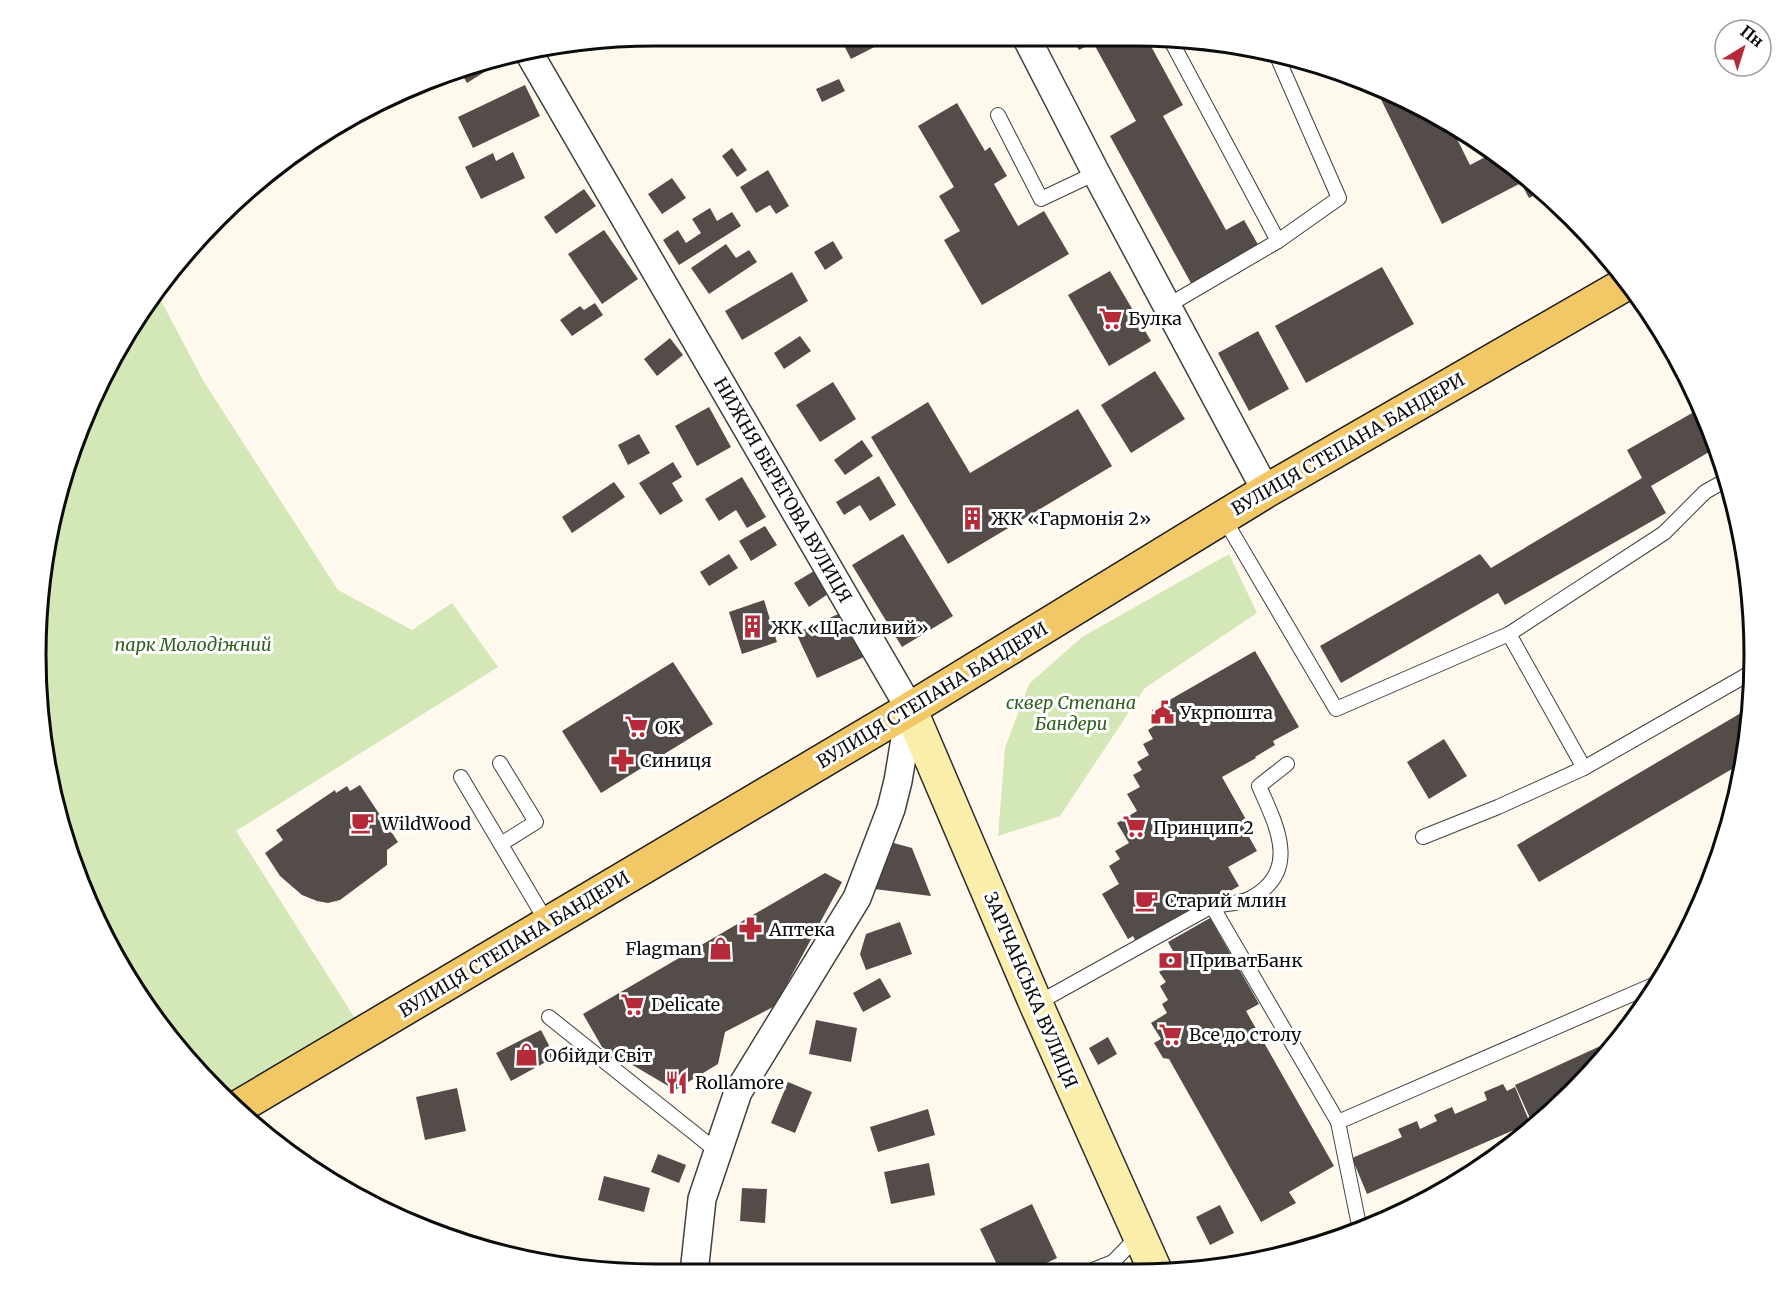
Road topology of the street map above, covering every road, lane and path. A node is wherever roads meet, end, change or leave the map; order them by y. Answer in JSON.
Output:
{"nodes":[{"id":1,"x":1031,"y":46,"type":"edge"},
{"id":2,"x":1175,"y":48,"type":"edge"},
{"id":3,"x":533,"y":59,"type":"edge"},
{"id":4,"x":1280,"y":64,"type":"edge"},
{"id":5,"x":998,"y":116,"type":"dead end"},
{"id":6,"x":1096,"y":173,"type":"junction"},
{"id":7,"x":1278,"y":241,"type":"junction"},
{"id":8,"x":1620,"y":287,"type":"edge"},
{"id":9,"x":1167,"y":306,"type":"junction"},
{"id":10,"x":1720,"y":484,"type":"edge"},
{"id":11,"x":1266,"y":491,"type":"junction"},
{"id":12,"x":1223,"y":517,"type":"junction"},
{"id":13,"x":1509,"y":634,"type":"junction"},
{"id":14,"x":1743,"y":677,"type":"edge"},
{"id":15,"x":910,"y":709,"type":"junction"},
{"id":16,"x":500,"y":763,"type":"dead end"},
{"id":17,"x":1287,"y":764,"type":"dead end"},
{"id":18,"x":1584,"y":768,"type":"junction"},
{"id":19,"x":461,"y":777,"type":"dead end"},
{"id":20,"x":1423,"y":837,"type":"dead end"},
{"id":21,"x":501,"y":844,"type":"junction"},
{"id":22,"x":1212,"y":906,"type":"junction"},
{"id":23,"x":548,"y":924,"type":"junction"},
{"id":24,"x":1646,"y":988,"type":"edge"},
{"id":25,"x":1036,"y":1004,"type":"junction"},
{"id":26,"x":549,"y":1017,"type":"dead end"},
{"id":27,"x":244,"y":1104,"type":"edge"},
{"id":28,"x":1338,"y":1122,"type":"junction"},
{"id":29,"x":718,"y":1152,"type":"junction"},
{"id":30,"x":1354,"y":1224,"type":"edge"},
{"id":31,"x":1139,"y":1234,"type":"junction"},
{"id":32,"x":695,"y":1264,"type":"edge"},
{"id":33,"x":1113,"y":1264,"type":"edge"},
{"id":34,"x":1152,"y":1264,"type":"edge"}],
"edges":[{"from":1,"to":6,"type":"street"},
{"from":2,"to":7,"type":"lane"},
{"from":3,"to":15,"type":"street","name":"НИЖНЯ БЕРЕГОВА ВУЛИЦЯ"},
{"from":4,"to":7,"type":"lane"},
{"from":5,"to":6,"type":"lane"},
{"from":6,"to":9,"type":"street"},
{"from":7,"to":9,"type":"lane"},
{"from":8,"to":11,"type":"main road","name":"ВУЛИЦЯ СТЕПАНА БАНДЕРИ"},
{"from":9,"to":11,"type":"street"},
{"from":10,"to":13,"type":"lane"},
{"from":11,"to":12,"type":"main road","name":"ВУЛИЦЯ СТЕПАНА БАНДЕРИ"},
{"from":12,"to":13,"type":"lane"},
{"from":12,"to":15,"type":"main road","name":"ВУЛИЦЯ СТЕПАНА БАНДЕРИ"},
{"from":13,"to":18,"type":"lane"},
{"from":14,"to":18,"type":"lane"},
{"from":15,"to":23,"type":"main road","name":"ВУЛИЦЯ СТЕПАНА БАНДЕРИ"},
{"from":15,"to":25,"type":"street","name":"ЗАРІЧАНСЬКА ВУЛИЦЯ"},
{"from":15,"to":29,"type":"street"},
{"from":16,"to":21,"type":"lane"},
{"from":17,"to":22,"type":"lane"},
{"from":18,"to":20,"type":"lane"},
{"from":19,"to":21,"type":"lane"},
{"from":21,"to":23,"type":"lane"},
{"from":22,"to":25,"type":"lane"},
{"from":22,"to":28,"type":"lane"},
{"from":23,"to":27,"type":"main road","name":"ВУЛИЦЯ СТЕПАНА БАНДЕРИ"},
{"from":24,"to":28,"type":"lane"},
{"from":25,"to":31,"type":"street","name":"ЗАРІЧАНСЬКА ВУЛИЦЯ"},
{"from":26,"to":29,"type":"lane"},
{"from":28,"to":30,"type":"lane"},
{"from":29,"to":32,"type":"street"},
{"from":31,"to":33,"type":"lane"},
{"from":31,"to":34,"type":"street","name":"ЗАРІЧАНСЬКА ВУЛИЦЯ"}]}
